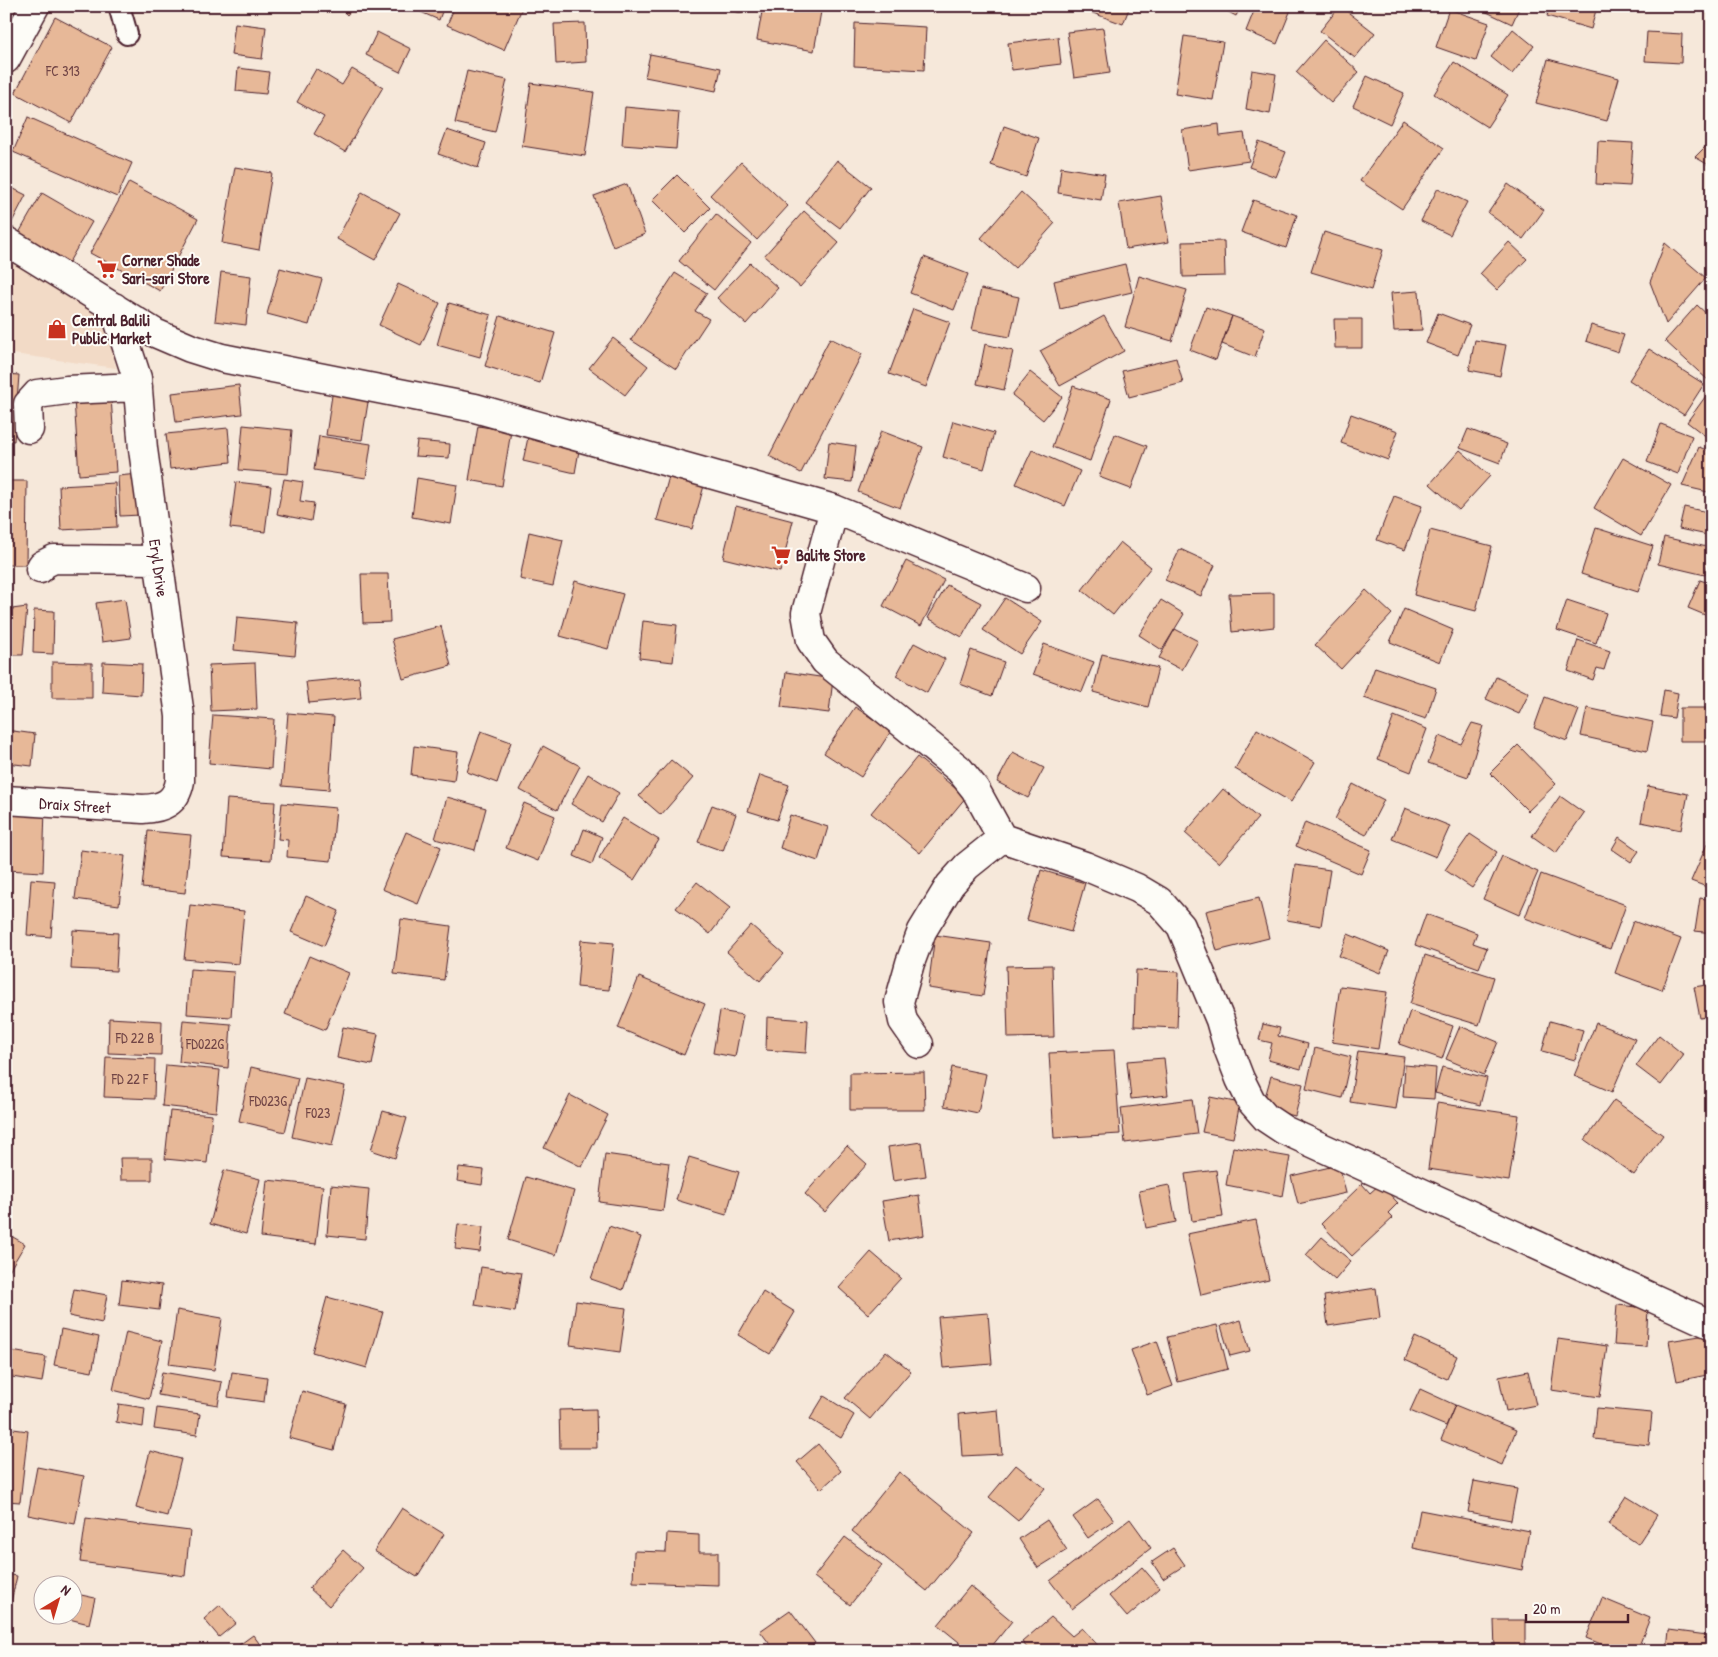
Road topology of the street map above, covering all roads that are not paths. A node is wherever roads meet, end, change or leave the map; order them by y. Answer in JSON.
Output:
{"nodes":[{"id":1,"x":35,"y":6,"type":"edge"},
{"id":2,"x":119,"y":6,"type":"edge"},
{"id":3,"x":126,"y":34,"type":"dead end"},
{"id":4,"x":6,"y":59,"type":"edge"},
{"id":5,"x":6,"y":241,"type":"edge"},
{"id":6,"x":114,"y":307,"type":"junction"},
{"id":7,"x":138,"y":387,"type":"junction"},
{"id":8,"x":29,"y":429,"type":"dead end"},
{"id":9,"x":834,"y":509,"type":"junction"},
{"id":10,"x":158,"y":560,"type":"junction"},
{"id":11,"x":40,"y":569,"type":"dead end"},
{"id":12,"x":1026,"y":588,"type":"dead end"},
{"id":13,"x":6,"y":800,"type":"edge"},
{"id":14,"x":143,"y":809,"type":"joint"},
{"id":15,"x":1002,"y":838,"type":"junction"},
{"id":16,"x":919,"y":1044,"type":"dead end"},
{"id":17,"x":1712,"y":1325,"type":"edge"}],
"edges":[{"from":1,"to":4,"type":"street"},
{"from":2,"to":3,"type":"lane"},
{"from":5,"to":6,"type":"street"},
{"from":6,"to":7,"type":"street","name":"Eryl Drive"},
{"from":6,"to":9,"type":"street"},
{"from":7,"to":8,"type":"street"},
{"from":7,"to":10,"type":"street","name":"Eryl Drive"},
{"from":9,"to":12,"type":"street"},
{"from":9,"to":15,"type":"street"},
{"from":10,"to":11,"type":"street"},
{"from":10,"to":14,"type":"street","name":"Eryl Drive"},
{"from":13,"to":14,"type":"street","name":"Draix Street"},
{"from":15,"to":16,"type":"street"},
{"from":15,"to":17,"type":"street"}]}
